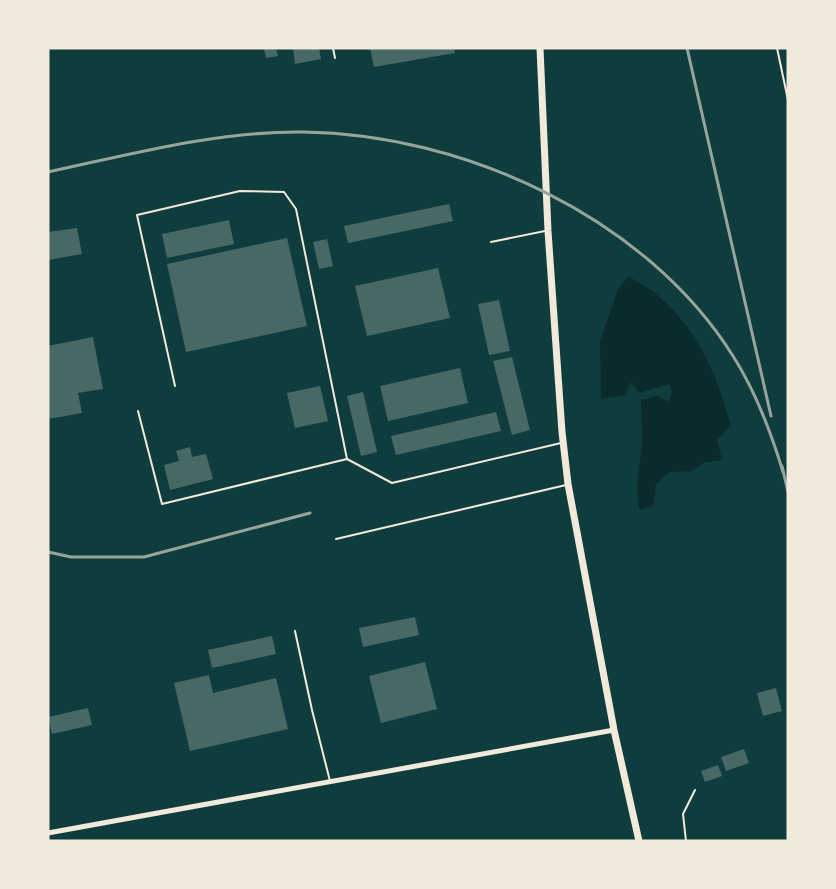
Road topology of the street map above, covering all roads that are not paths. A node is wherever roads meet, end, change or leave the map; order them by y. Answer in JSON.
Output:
{"nodes":[{"id":1,"x":333,"y":48,"type":"edge"},
{"id":2,"x":540,"y":48,"type":"edge"},
{"id":3,"x":777,"y":48,"type":"edge"},
{"id":4,"x":335,"y":58,"type":"dead end"},
{"id":5,"x":788,"y":100,"type":"edge"},
{"id":6,"x":548,"y":231,"type":"junction"},
{"id":7,"x":491,"y":242,"type":"dead end"},
{"id":8,"x":175,"y":386,"type":"dead end"},
{"id":9,"x":138,"y":411,"type":"dead end"},
{"id":10,"x":564,"y":443,"type":"junction"},
{"id":11,"x":347,"y":459,"type":"junction"},
{"id":12,"x":568,"y":484,"type":"junction"},
{"id":13,"x":336,"y":539,"type":"dead end"},
{"id":14,"x":295,"y":631,"type":"dead end"},
{"id":15,"x":614,"y":730,"type":"junction"},
{"id":16,"x":330,"y":781,"type":"junction"},
{"id":17,"x":694,"y":790,"type":"dead end"},
{"id":18,"x":48,"y":833,"type":"edge"},
{"id":19,"x":639,"y":841,"type":"edge"},
{"id":20,"x":686,"y":841,"type":"edge"}],
"edges":[{"from":1,"to":4,"type":"lane"},
{"from":2,"to":6,"type":"main road"},
{"from":3,"to":5,"type":"lane"},
{"from":6,"to":7,"type":"lane"},
{"from":6,"to":10,"type":"main road"},
{"from":8,"to":11,"type":"lane"},
{"from":9,"to":11,"type":"lane"},
{"from":10,"to":11,"type":"lane"},
{"from":10,"to":12,"type":"main road"},
{"from":12,"to":13,"type":"lane"},
{"from":12,"to":15,"type":"main road"},
{"from":14,"to":16,"type":"lane"},
{"from":15,"to":16,"type":"street"},
{"from":15,"to":19,"type":"main road"},
{"from":16,"to":18,"type":"street"},
{"from":17,"to":20,"type":"lane"}]}
